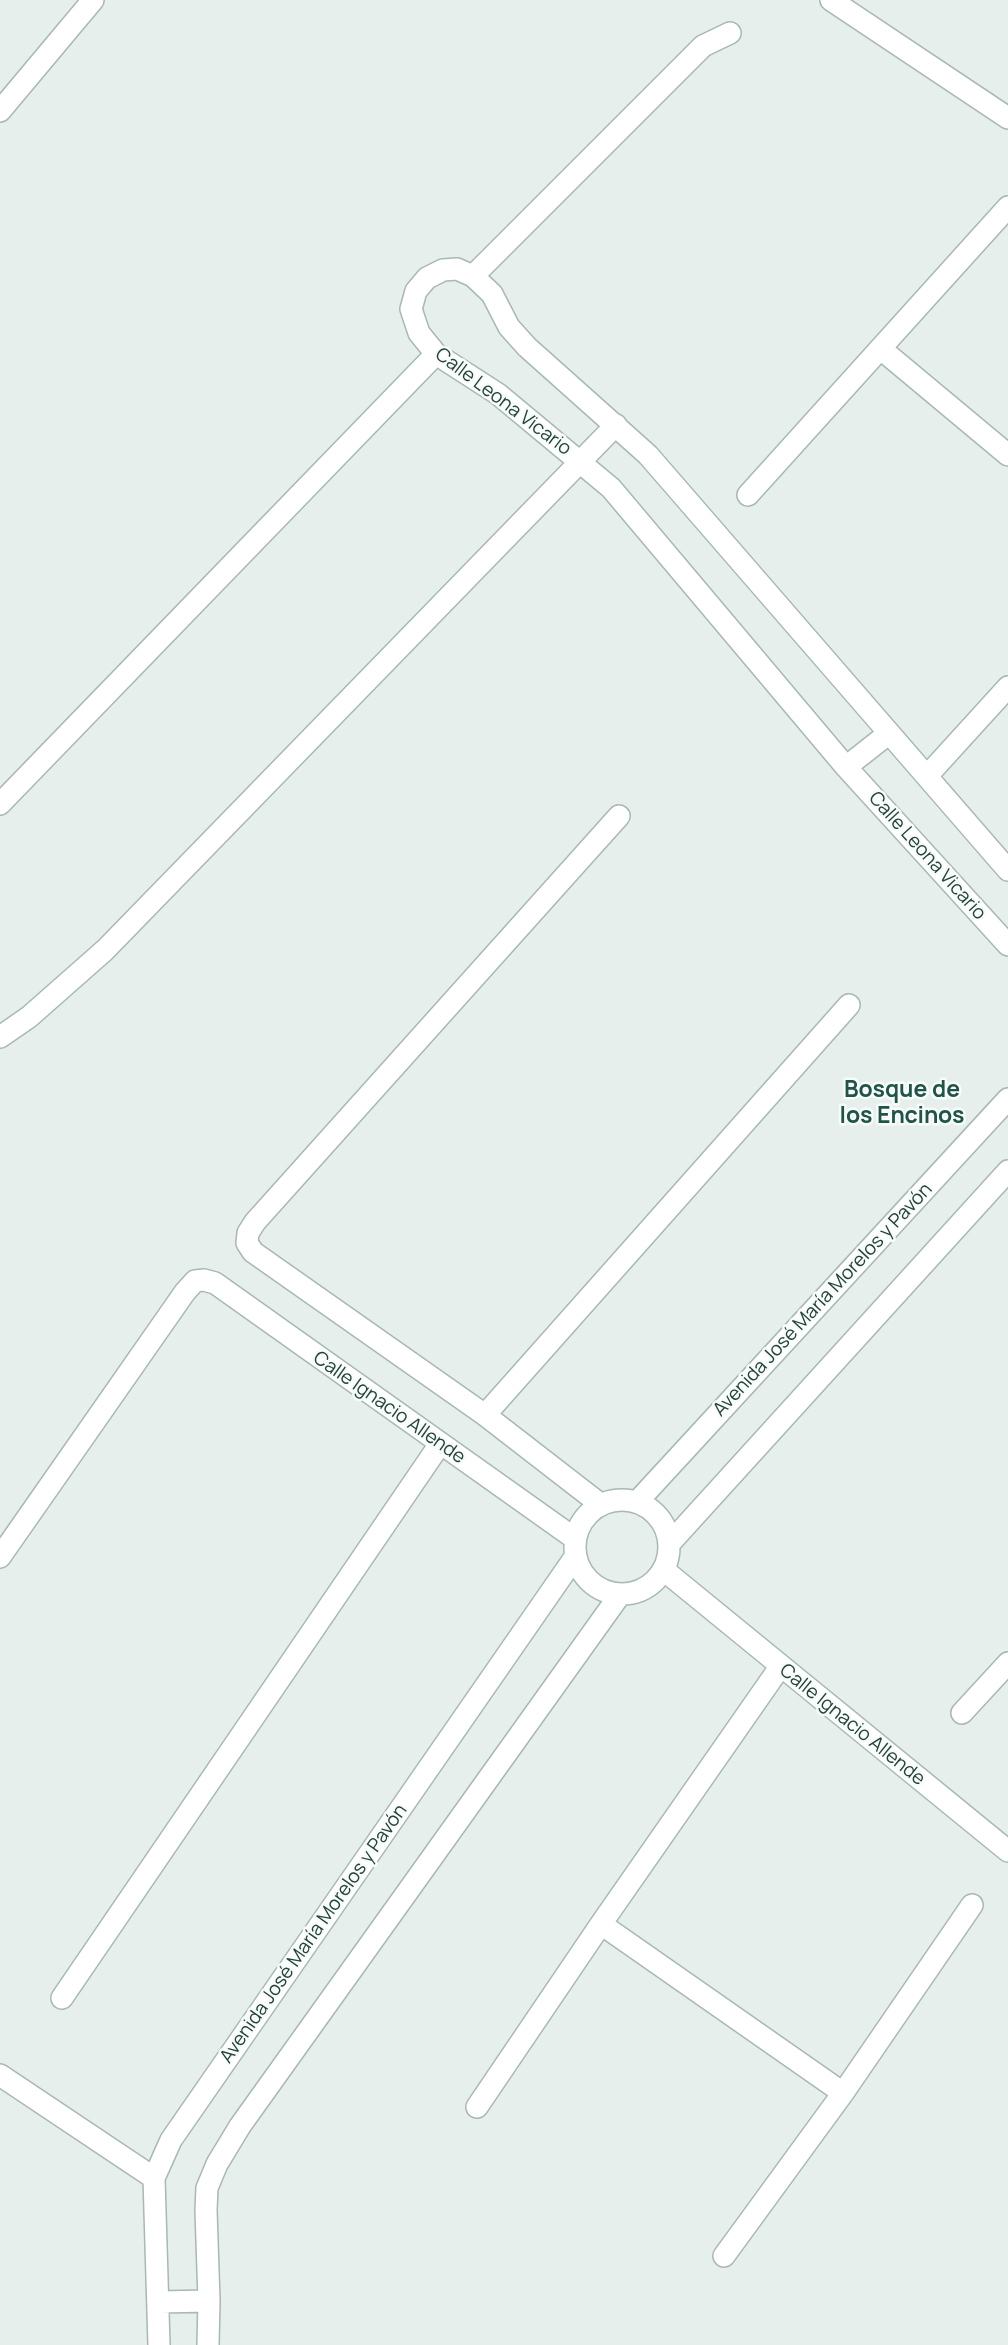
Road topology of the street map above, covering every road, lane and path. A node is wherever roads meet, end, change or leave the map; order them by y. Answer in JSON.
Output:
{"nodes":[{"id":1,"x":93,"y":0,"type":"edge"},
{"id":2,"x":831,"y":0,"type":"edge"},
{"id":3,"x":730,"y":33,"type":"dead end"},
{"id":4,"x":0,"y":111,"type":"edge"},
{"id":5,"x":1008,"y":118,"type":"edge"},
{"id":6,"x":1008,"y":207,"type":"edge"},
{"id":7,"x":473,"y":276,"type":"junction"},
{"id":8,"x":881,"y":349,"type":"junction"},
{"id":9,"x":436,"y":354,"type":"junction"},
{"id":10,"x":616,"y":425,"type":"junction"},
{"id":11,"x":1008,"y":455,"type":"edge"},
{"id":12,"x":579,"y":461,"type":"junction"},
{"id":13,"x":748,"y":495,"type":"dead end"},
{"id":14,"x":1008,"y":687,"type":"edge"},
{"id":15,"x":888,"y":734,"type":"junction"},
{"id":16,"x":846,"y":768,"type":"junction"},
{"id":17,"x":927,"y":776,"type":"junction"},
{"id":18,"x":0,"y":804,"type":"edge"},
{"id":19,"x":619,"y":816,"type":"dead end"},
{"id":20,"x":1008,"y":870,"type":"edge"},
{"id":21,"x":1008,"y":945,"type":"edge"},
{"id":22,"x":849,"y":1005,"type":"dead end"},
{"id":23,"x":0,"y":1037,"type":"edge"},
{"id":24,"x":1008,"y":1099,"type":"edge"},
{"id":25,"x":1008,"y":1171,"type":"edge"},
{"id":26,"x":485,"y":1415,"type":"junction"},
{"id":27,"x":440,"y":1444,"type":"junction"},
{"id":28,"x":637,"y":1502,"type":"junction"},
{"id":29,"x":600,"y":1504,"type":"junction"},
{"id":30,"x":670,"y":1543,"type":"junction"},
{"id":31,"x":574,"y":1548,"type":"junction"},
{"id":32,"x":0,"y":1557,"type":"edge"},
{"id":33,"x":665,"y":1571,"type":"junction"},
{"id":34,"x":619,"y":1596,"type":"junction"},
{"id":35,"x":1008,"y":1663,"type":"edge"},
{"id":36,"x":780,"y":1667,"type":"junction"},
{"id":37,"x":962,"y":1713,"type":"dead end"},
{"id":38,"x":1008,"y":1851,"type":"edge"},
{"id":39,"x":972,"y":1905,"type":"dead end"},
{"id":40,"x":601,"y":1924,"type":"junction"},
{"id":41,"x":62,"y":1998,"type":"dead end"},
{"id":42,"x":0,"y":2076,"type":"edge"},
{"id":43,"x":843,"y":2093,"type":"junction"},
{"id":44,"x":477,"y":2107,"type":"dead end"},
{"id":45,"x":154,"y":2178,"type":"junction"},
{"id":46,"x":724,"y":2256,"type":"dead end"},
{"id":47,"x":209,"y":2301,"type":"junction"},
{"id":48,"x":159,"y":2302,"type":"junction"},
{"id":49,"x":159,"y":2345,"type":"edge"},
{"id":50,"x":208,"y":2345,"type":"edge"}],
"edges":[{"from":1,"to":4,"type":"street"},
{"from":2,"to":5,"type":"street"},
{"from":3,"to":7,"type":"street"},
{"from":6,"to":8,"type":"street"},
{"from":7,"to":9,"type":"street","name":"Calle Leona Vicario"},
{"from":7,"to":10,"type":"street"},
{"from":8,"to":11,"type":"street"},
{"from":8,"to":13,"type":"street"},
{"from":9,"to":12,"type":"street","name":"Calle Leona Vicario"},
{"from":9,"to":18,"type":"street"},
{"from":10,"to":12,"type":"street"},
{"from":10,"to":15,"type":"street"},
{"from":12,"to":16,"type":"street","name":"Calle Leona Vicario"},
{"from":12,"to":23,"type":"street"},
{"from":14,"to":17,"type":"street"},
{"from":15,"to":16,"type":"street"},
{"from":15,"to":17,"type":"street"},
{"from":16,"to":21,"type":"street","name":"Calle Leona Vicario"},
{"from":17,"to":20,"type":"street"},
{"from":19,"to":26,"type":"street"},
{"from":22,"to":26,"type":"street"},
{"from":24,"to":28,"type":"street","name":"Avenida José María Morelos y Pavón"},
{"from":25,"to":30,"type":"street"},
{"from":26,"to":29,"type":"street"},
{"from":27,"to":31,"type":"street","name":"Calle Ignacio Allende"},
{"from":27,"to":32,"type":"street","name":"Calle Ignacio Allende"},
{"from":27,"to":41,"type":"street"},
{"from":28,"to":29,"type":"street"},
{"from":28,"to":30,"type":"street"},
{"from":29,"to":31,"type":"street"},
{"from":30,"to":33,"type":"street"},
{"from":31,"to":34,"type":"street"},
{"from":31,"to":45,"type":"street","name":"Avenida José María Morelos y Pavón"},
{"from":33,"to":34,"type":"street"},
{"from":33,"to":36,"type":"street","name":"Calle Ignacio Allende"},
{"from":34,"to":47,"type":"street"},
{"from":35,"to":37,"type":"street"},
{"from":36,"to":38,"type":"street","name":"Calle Ignacio Allende"},
{"from":36,"to":40,"type":"street"},
{"from":39,"to":43,"type":"street"},
{"from":40,"to":43,"type":"street"},
{"from":40,"to":44,"type":"street"},
{"from":42,"to":45,"type":"street"},
{"from":43,"to":46,"type":"street"},
{"from":45,"to":48,"type":"street","name":"Avenida José María Morelos y Pavón"},
{"from":47,"to":48,"type":"street"},
{"from":47,"to":50,"type":"street"},
{"from":48,"to":49,"type":"street","name":"Avenida José María Morelos y Pavón"}]}
